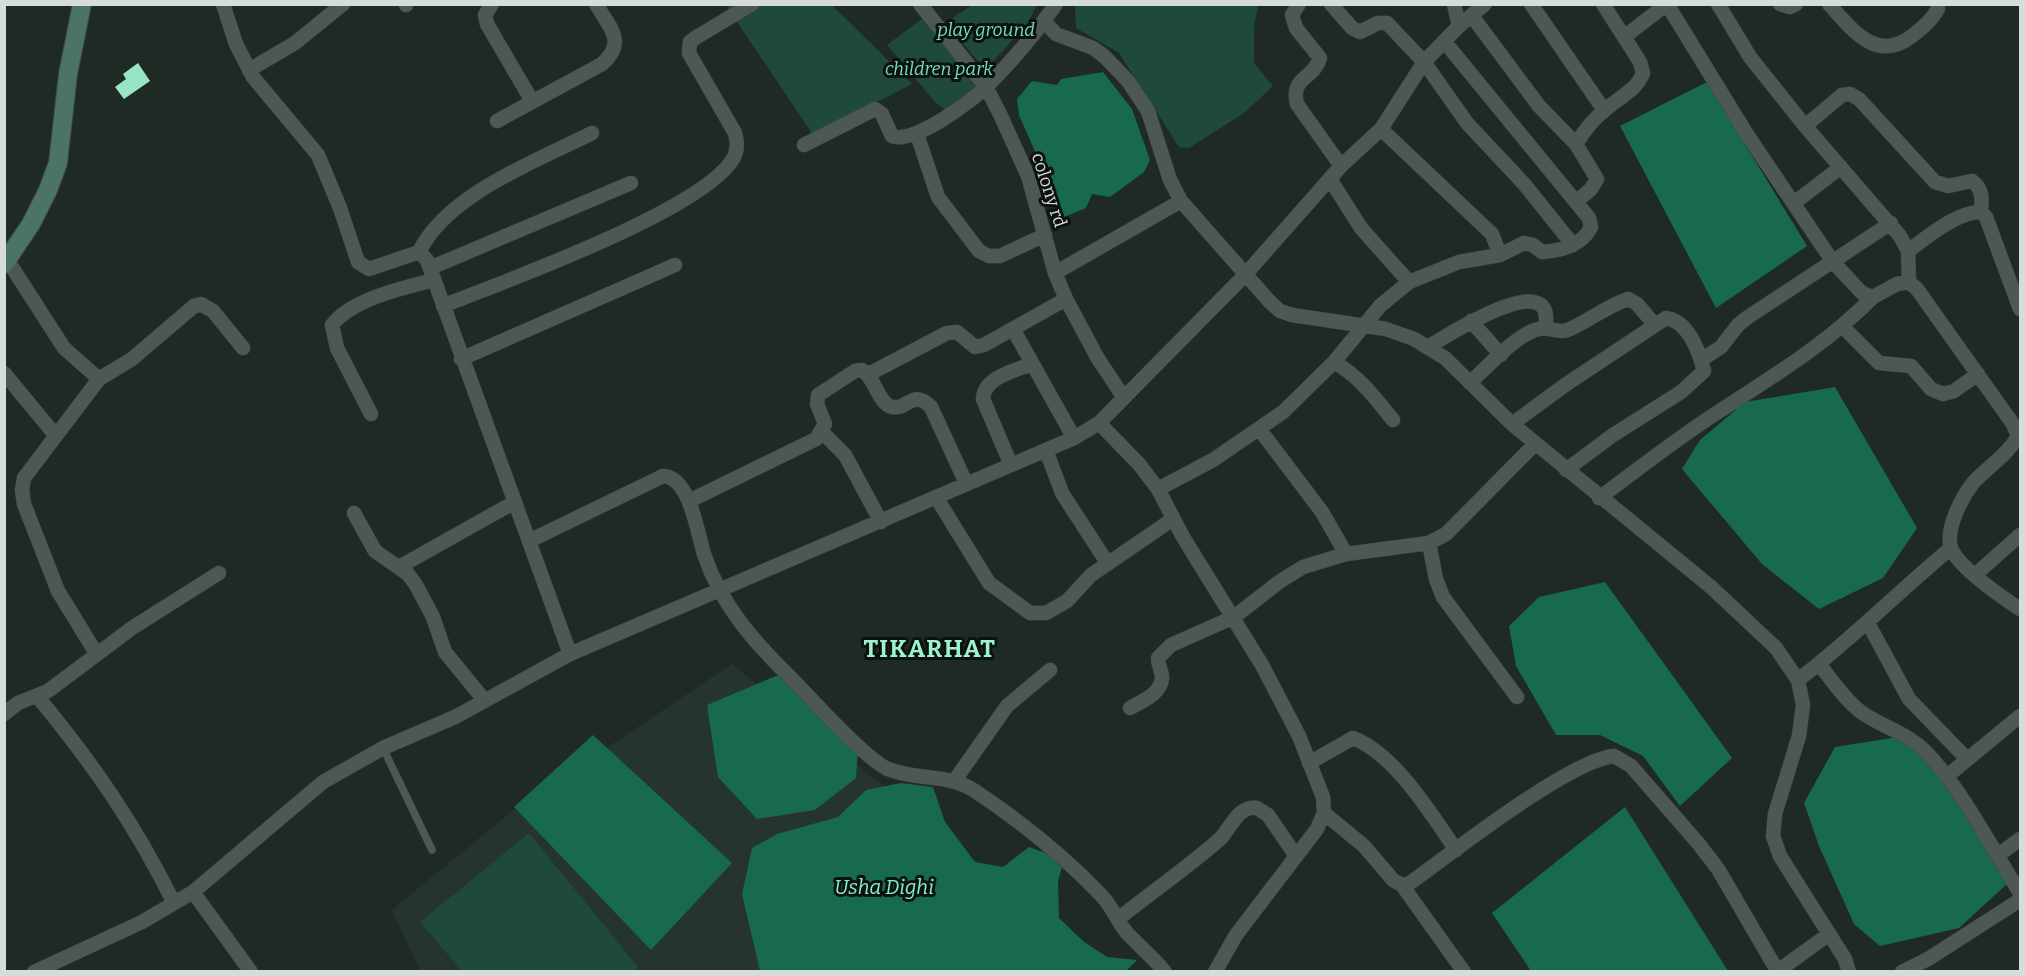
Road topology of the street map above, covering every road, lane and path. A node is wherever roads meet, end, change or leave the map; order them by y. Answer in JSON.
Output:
{"nodes":[{"id":1,"x":82,"y":4,"type":"edge"},
{"id":2,"x":343,"y":4,"type":"edge"},
{"id":3,"x":492,"y":4,"type":"edge"},
{"id":4,"x":596,"y":4,"type":"edge"},
{"id":5,"x":752,"y":4,"type":"edge"},
{"id":6,"x":920,"y":4,"type":"edge"},
{"id":7,"x":1056,"y":4,"type":"edge"},
{"id":8,"x":1299,"y":4,"type":"edge"},
{"id":9,"x":1331,"y":4,"type":"edge"},
{"id":10,"x":1455,"y":4,"type":"edge"},
{"id":11,"x":1485,"y":4,"type":"edge"},
{"id":12,"x":1531,"y":4,"type":"edge"},
{"id":13,"x":1603,"y":4,"type":"edge"},
{"id":14,"x":1667,"y":4,"type":"edge"},
{"id":15,"x":1719,"y":4,"type":"edge"},
{"id":16,"x":1780,"y":4,"type":"edge"},
{"id":17,"x":1796,"y":4,"type":"edge"},
{"id":18,"x":1829,"y":4,"type":"edge"},
{"id":19,"x":1937,"y":4,"type":"edge"},
{"id":20,"x":226,"y":6,"type":"edge"},
{"id":21,"x":1472,"y":16,"type":"junction"},
{"id":22,"x":1044,"y":21,"type":"junction"},
{"id":23,"x":1459,"y":26,"type":"junction"},
{"id":24,"x":1624,"y":37,"type":"junction"},
{"id":25,"x":1444,"y":41,"type":"junction"},
{"id":26,"x":1424,"y":62,"type":"junction"},
{"id":27,"x":249,"y":70,"type":"junction"},
{"id":28,"x":986,"y":87,"type":"junction"},
{"id":29,"x":532,"y":101,"type":"junction"},
{"id":30,"x":1604,"y":110,"type":"junction"},
{"id":31,"x":496,"y":121,"type":"dead end"},
{"id":32,"x":1804,"y":126,"type":"junction"},
{"id":33,"x":1381,"y":129,"type":"junction"},
{"id":34,"x":592,"y":133,"type":"dead end"},
{"id":35,"x":917,"y":134,"type":"junction"},
{"id":36,"x":1576,"y":144,"type":"junction"},
{"id":37,"x":804,"y":145,"type":"dead end"},
{"id":38,"x":1341,"y":166,"type":"junction"},
{"id":39,"x":1841,"y":167,"type":"junction"},
{"id":40,"x":1330,"y":179,"type":"junction"},
{"id":41,"x":631,"y":183,"type":"dead end"},
{"id":42,"x":1181,"y":201,"type":"junction"},
{"id":43,"x":1576,"y":202,"type":"junction"},
{"id":44,"x":1794,"y":203,"type":"junction"},
{"id":45,"x":1981,"y":212,"type":"junction"},
{"id":46,"x":1891,"y":223,"type":"junction"},
{"id":47,"x":1045,"y":236,"type":"junction"},
{"id":48,"x":1573,"y":245,"type":"junction"},
{"id":49,"x":1908,"y":251,"type":"junction"},
{"id":50,"x":419,"y":252,"type":"junction"},
{"id":51,"x":1500,"y":255,"type":"junction"},
{"id":52,"x":1833,"y":262,"type":"junction"},
{"id":53,"x":6,"y":263,"type":"edge"},
{"id":54,"x":675,"y":265,"type":"dead end"},
{"id":55,"x":1055,"y":273,"type":"junction"},
{"id":56,"x":432,"y":274,"type":"junction"},
{"id":57,"x":1244,"y":276,"type":"junction"},
{"id":58,"x":1409,"y":282,"type":"junction"},
{"id":59,"x":1909,"y":282,"type":"junction"},
{"id":60,"x":1874,"y":297,"type":"junction"},
{"id":61,"x":1066,"y":299,"type":"junction"},
{"id":62,"x":443,"y":306,"type":"junction"},
{"id":63,"x":2020,"y":309,"type":"edge"},
{"id":64,"x":1471,"y":321,"type":"junction"},
{"id":65,"x":1655,"y":325,"type":"junction"},
{"id":66,"x":1362,"y":327,"type":"junction"},
{"id":67,"x":1843,"y":327,"type":"junction"},
{"id":68,"x":1545,"y":328,"type":"junction"},
{"id":69,"x":1013,"y":329,"type":"junction"},
{"id":70,"x":1428,"y":347,"type":"junction"},
{"id":71,"x":243,"y":348,"type":"dead end"},
{"id":72,"x":1501,"y":355,"type":"junction"},
{"id":73,"x":461,"y":359,"type":"junction"},
{"id":74,"x":1701,"y":360,"type":"junction"},
{"id":75,"x":1334,"y":362,"type":"junction"},
{"id":76,"x":1032,"y":364,"type":"junction"},
{"id":77,"x":4,"y":373,"type":"edge"},
{"id":78,"x":869,"y":374,"type":"junction"},
{"id":79,"x":1978,"y":374,"type":"junction"},
{"id":80,"x":99,"y":379,"type":"junction"},
{"id":81,"x":1470,"y":383,"type":"junction"},
{"id":82,"x":1124,"y":398,"type":"junction"},
{"id":83,"x":371,"y":414,"type":"dead end"},
{"id":84,"x":1393,"y":420,"type":"dead end"},
{"id":85,"x":1099,"y":423,"type":"junction"},
{"id":86,"x":1512,"y":424,"type":"junction"},
{"id":87,"x":1260,"y":430,"type":"junction"},
{"id":88,"x":822,"y":432,"type":"junction"},
{"id":89,"x":56,"y":436,"type":"junction"},
{"id":90,"x":1074,"y":438,"type":"junction"},
{"id":91,"x":1535,"y":444,"type":"junction"},
{"id":92,"x":1046,"y":450,"type":"junction"},
{"id":93,"x":1011,"y":465,"type":"junction"},
{"id":94,"x":1566,"y":470,"type":"junction"},
{"id":95,"x":966,"y":483,"type":"junction"},
{"id":96,"x":1158,"y":489,"type":"junction"},
{"id":97,"x":936,"y":497,"type":"junction"},
{"id":98,"x":1599,"y":498,"type":"junction"},
{"id":99,"x":689,"y":501,"type":"junction"},
{"id":100,"x":513,"y":503,"type":"junction"},
{"id":101,"x":354,"y":513,"type":"dead end"},
{"id":102,"x":1173,"y":519,"type":"junction"},
{"id":103,"x":881,"y":522,"type":"junction"},
{"id":104,"x":2020,"y":535,"type":"edge"},
{"id":105,"x":529,"y":541,"type":"junction"},
{"id":106,"x":1429,"y":543,"type":"junction"},
{"id":107,"x":1951,"y":548,"type":"junction"},
{"id":108,"x":1346,"y":554,"type":"junction"},
{"id":109,"x":1108,"y":564,"type":"junction"},
{"id":110,"x":399,"y":567,"type":"junction"},
{"id":111,"x":219,"y":573,"type":"dead end"},
{"id":112,"x":1976,"y":574,"type":"junction"},
{"id":113,"x":718,"y":589,"type":"junction"},
{"id":114,"x":2020,"y":609,"type":"edge"},
{"id":115,"x":1234,"y":617,"type":"junction"},
{"id":116,"x":1868,"y":623,"type":"junction"},
{"id":117,"x":96,"y":653,"type":"junction"},
{"id":118,"x":570,"y":654,"type":"junction"},
{"id":119,"x":1819,"y":664,"type":"junction"},
{"id":120,"x":1050,"y":670,"type":"dead end"},
{"id":121,"x":1798,"y":680,"type":"junction"},
{"id":122,"x":37,"y":696,"type":"junction"},
{"id":123,"x":1517,"y":697,"type":"dead end"},
{"id":124,"x":485,"y":700,"type":"junction"},
{"id":125,"x":1130,"y":708,"type":"dead end"},
{"id":126,"x":4,"y":714,"type":"edge"},
{"id":127,"x":2020,"y":716,"type":"edge"},
{"id":128,"x":383,"y":747,"type":"junction"},
{"id":129,"x":1966,"y":759,"type":"junction"},
{"id":130,"x":1309,"y":763,"type":"junction"},
{"id":131,"x":1946,"y":777,"type":"junction"},
{"id":132,"x":955,"y":780,"type":"junction"},
{"id":133,"x":1324,"y":813,"type":"junction"},
{"id":134,"x":2020,"y":839,"type":"edge"},
{"id":135,"x":432,"y":850,"type":"dead end"},
{"id":136,"x":1456,"y":850,"type":"junction"},
{"id":137,"x":1296,"y":856,"type":"junction"},
{"id":138,"x":1997,"y":856,"type":"junction"},
{"id":139,"x":1402,"y":885,"type":"junction"},
{"id":140,"x":193,"y":892,"type":"junction"},
{"id":141,"x":2020,"y":893,"type":"edge"},
{"id":142,"x":2020,"y":900,"type":"edge"},
{"id":143,"x":174,"y":903,"type":"junction"},
{"id":144,"x":1118,"y":919,"type":"junction"},
{"id":145,"x":1829,"y":934,"type":"junction"},
{"id":146,"x":1778,"y":971,"type":"edge"},
{"id":147,"x":34,"y":972,"type":"edge"},
{"id":148,"x":250,"y":972,"type":"edge"},
{"id":149,"x":1165,"y":972,"type":"edge"},
{"id":150,"x":1215,"y":972,"type":"edge"},
{"id":151,"x":1464,"y":972,"type":"edge"},
{"id":152,"x":1849,"y":972,"type":"edge"},
{"id":153,"x":1902,"y":972,"type":"edge"}],
"edges":[{"from":1,"to":53,"type":"main road"},
{"from":2,"to":27,"type":"street"},
{"from":3,"to":29,"type":"street"},
{"from":4,"to":29,"type":"street"},
{"from":5,"to":62,"type":"street"},
{"from":6,"to":28,"type":"street","name":"colony rd"},
{"from":7,"to":22,"type":"street"},
{"from":8,"to":38,"type":"street"},
{"from":9,"to":26,"type":"street"},
{"from":10,"to":23,"type":"street"},
{"from":11,"to":21,"type":"street"},
{"from":12,"to":30,"type":"street"},
{"from":13,"to":24,"type":"street"},
{"from":14,"to":24,"type":"street"},
{"from":14,"to":44,"type":"street"},
{"from":15,"to":32,"type":"street"},
{"from":16,"to":17,"type":"street"},
{"from":18,"to":19,"type":"street"},
{"from":20,"to":27,"type":"street"},
{"from":21,"to":23,"type":"street"},
{"from":21,"to":36,"type":"street"},
{"from":22,"to":28,"type":"street"},
{"from":22,"to":42,"type":"street"},
{"from":23,"to":25,"type":"street"},
{"from":24,"to":30,"type":"street"},
{"from":25,"to":26,"type":"street"},
{"from":25,"to":43,"type":"street"},
{"from":26,"to":33,"type":"street"},
{"from":26,"to":48,"type":"street"},
{"from":27,"to":50,"type":"street"},
{"from":28,"to":35,"type":"street"},
{"from":28,"to":47,"type":"street","name":"colony rd"},
{"from":29,"to":31,"type":"street"},
{"from":30,"to":36,"type":"street"},
{"from":32,"to":39,"type":"street"},
{"from":32,"to":45,"type":"street"},
{"from":33,"to":38,"type":"street"},
{"from":33,"to":51,"type":"street"},
{"from":34,"to":50,"type":"street"},
{"from":35,"to":37,"type":"street"},
{"from":35,"to":47,"type":"street"},
{"from":36,"to":43,"type":"street"},
{"from":38,"to":40,"type":"street"},
{"from":39,"to":44,"type":"street"},
{"from":39,"to":46,"type":"street"},
{"from":40,"to":57,"type":"street"},
{"from":40,"to":58,"type":"street"},
{"from":41,"to":56,"type":"street"},
{"from":42,"to":55,"type":"street"},
{"from":42,"to":57,"type":"street"},
{"from":43,"to":48,"type":"street"},
{"from":44,"to":52,"type":"street"},
{"from":45,"to":49,"type":"street"},
{"from":45,"to":63,"type":"street"},
{"from":46,"to":49,"type":"street"},
{"from":46,"to":52,"type":"street"},
{"from":47,"to":55,"type":"street","name":"colony rd"},
{"from":48,"to":51,"type":"street"},
{"from":49,"to":59,"type":"street"},
{"from":50,"to":56,"type":"street"},
{"from":51,"to":58,"type":"street"},
{"from":52,"to":60,"type":"street"},
{"from":52,"to":74,"type":"street"},
{"from":53,"to":80,"type":"street"},
{"from":54,"to":73,"type":"street"},
{"from":55,"to":61,"type":"street","name":"colony rd"},
{"from":56,"to":62,"type":"street"},
{"from":56,"to":83,"type":"street"},
{"from":57,"to":66,"type":"street"},
{"from":57,"to":82,"type":"street"},
{"from":58,"to":66,"type":"street"},
{"from":59,"to":60,"type":"street"},
{"from":59,"to":79,"type":"street"},
{"from":60,"to":67,"type":"street"},
{"from":61,"to":69,"type":"street"},
{"from":61,"to":82,"type":"street","name":"colony rd"},
{"from":62,"to":73,"type":"street"},
{"from":64,"to":68,"type":"street"},
{"from":64,"to":70,"type":"street"},
{"from":64,"to":72,"type":"street"},
{"from":65,"to":68,"type":"street"},
{"from":65,"to":74,"type":"street"},
{"from":65,"to":86,"type":"street"},
{"from":66,"to":70,"type":"street"},
{"from":66,"to":75,"type":"street"},
{"from":67,"to":79,"type":"street"},
{"from":67,"to":98,"type":"street"},
{"from":68,"to":72,"type":"street"},
{"from":69,"to":76,"type":"street"},
{"from":69,"to":78,"type":"street"},
{"from":70,"to":81,"type":"street"},
{"from":71,"to":80,"type":"street"},
{"from":72,"to":81,"type":"street"},
{"from":73,"to":100,"type":"street"},
{"from":74,"to":94,"type":"street"},
{"from":75,"to":84,"type":"street"},
{"from":75,"to":87,"type":"street"},
{"from":76,"to":90,"type":"street"},
{"from":76,"to":93,"type":"street"},
{"from":77,"to":89,"type":"street"},
{"from":78,"to":88,"type":"street"},
{"from":78,"to":95,"type":"street"},
{"from":79,"to":107,"type":"street"},
{"from":80,"to":89,"type":"street"},
{"from":81,"to":86,"type":"street"},
{"from":82,"to":85,"type":"street"},
{"from":85,"to":90,"type":"street"},
{"from":85,"to":96,"type":"street"},
{"from":86,"to":91,"type":"street"},
{"from":87,"to":96,"type":"street"},
{"from":87,"to":108,"type":"street"},
{"from":88,"to":99,"type":"street"},
{"from":88,"to":103,"type":"street"},
{"from":89,"to":117,"type":"street"},
{"from":90,"to":92,"type":"street"},
{"from":91,"to":94,"type":"street"},
{"from":91,"to":106,"type":"street"},
{"from":92,"to":93,"type":"street"},
{"from":92,"to":109,"type":"street"},
{"from":93,"to":95,"type":"street"},
{"from":94,"to":98,"type":"street"},
{"from":95,"to":97,"type":"street"},
{"from":96,"to":102,"type":"street"},
{"from":97,"to":103,"type":"street"},
{"from":97,"to":109,"type":"street"},
{"from":98,"to":121,"type":"street"},
{"from":99,"to":105,"type":"street"},
{"from":99,"to":113,"type":"street"},
{"from":100,"to":105,"type":"street"},
{"from":100,"to":110,"type":"street"},
{"from":101,"to":110,"type":"street"},
{"from":102,"to":109,"type":"street"},
{"from":102,"to":115,"type":"street"},
{"from":103,"to":113,"type":"street"},
{"from":104,"to":112,"type":"street"},
{"from":105,"to":118,"type":"street"},
{"from":106,"to":108,"type":"street"},
{"from":106,"to":123,"type":"street"},
{"from":107,"to":112,"type":"street"},
{"from":107,"to":116,"type":"street"},
{"from":108,"to":115,"type":"street"},
{"from":110,"to":124,"type":"street"},
{"from":111,"to":117,"type":"street"},
{"from":112,"to":114,"type":"street"},
{"from":113,"to":118,"type":"street"},
{"from":113,"to":132,"type":"street"},
{"from":115,"to":125,"type":"street"},
{"from":115,"to":130,"type":"street"},
{"from":116,"to":119,"type":"street"},
{"from":116,"to":129,"type":"street"},
{"from":117,"to":122,"type":"street"},
{"from":118,"to":124,"type":"street"},
{"from":119,"to":121,"type":"street"},
{"from":119,"to":131,"type":"street"},
{"from":120,"to":132,"type":"street"},
{"from":121,"to":145,"type":"street"},
{"from":122,"to":126,"type":"street"},
{"from":122,"to":143,"type":"street"},
{"from":124,"to":128,"type":"street"},
{"from":127,"to":129,"type":"street"},
{"from":128,"to":135,"type":"lane"},
{"from":128,"to":140,"type":"street"},
{"from":129,"to":131,"type":"street"},
{"from":130,"to":133,"type":"street"},
{"from":130,"to":136,"type":"street"},
{"from":131,"to":138,"type":"street"},
{"from":132,"to":144,"type":"street"},
{"from":133,"to":137,"type":"street"},
{"from":133,"to":139,"type":"street"},
{"from":134,"to":138,"type":"street"},
{"from":136,"to":139,"type":"street"},
{"from":136,"to":146,"type":"street"},
{"from":137,"to":144,"type":"street"},
{"from":137,"to":150,"type":"street"},
{"from":138,"to":141,"type":"street"},
{"from":139,"to":151,"type":"street"},
{"from":140,"to":143,"type":"street"},
{"from":140,"to":148,"type":"street"},
{"from":142,"to":153,"type":"street"},
{"from":143,"to":147,"type":"street"},
{"from":144,"to":149,"type":"street"},
{"from":145,"to":146,"type":"street"},
{"from":145,"to":152,"type":"street"}]}
